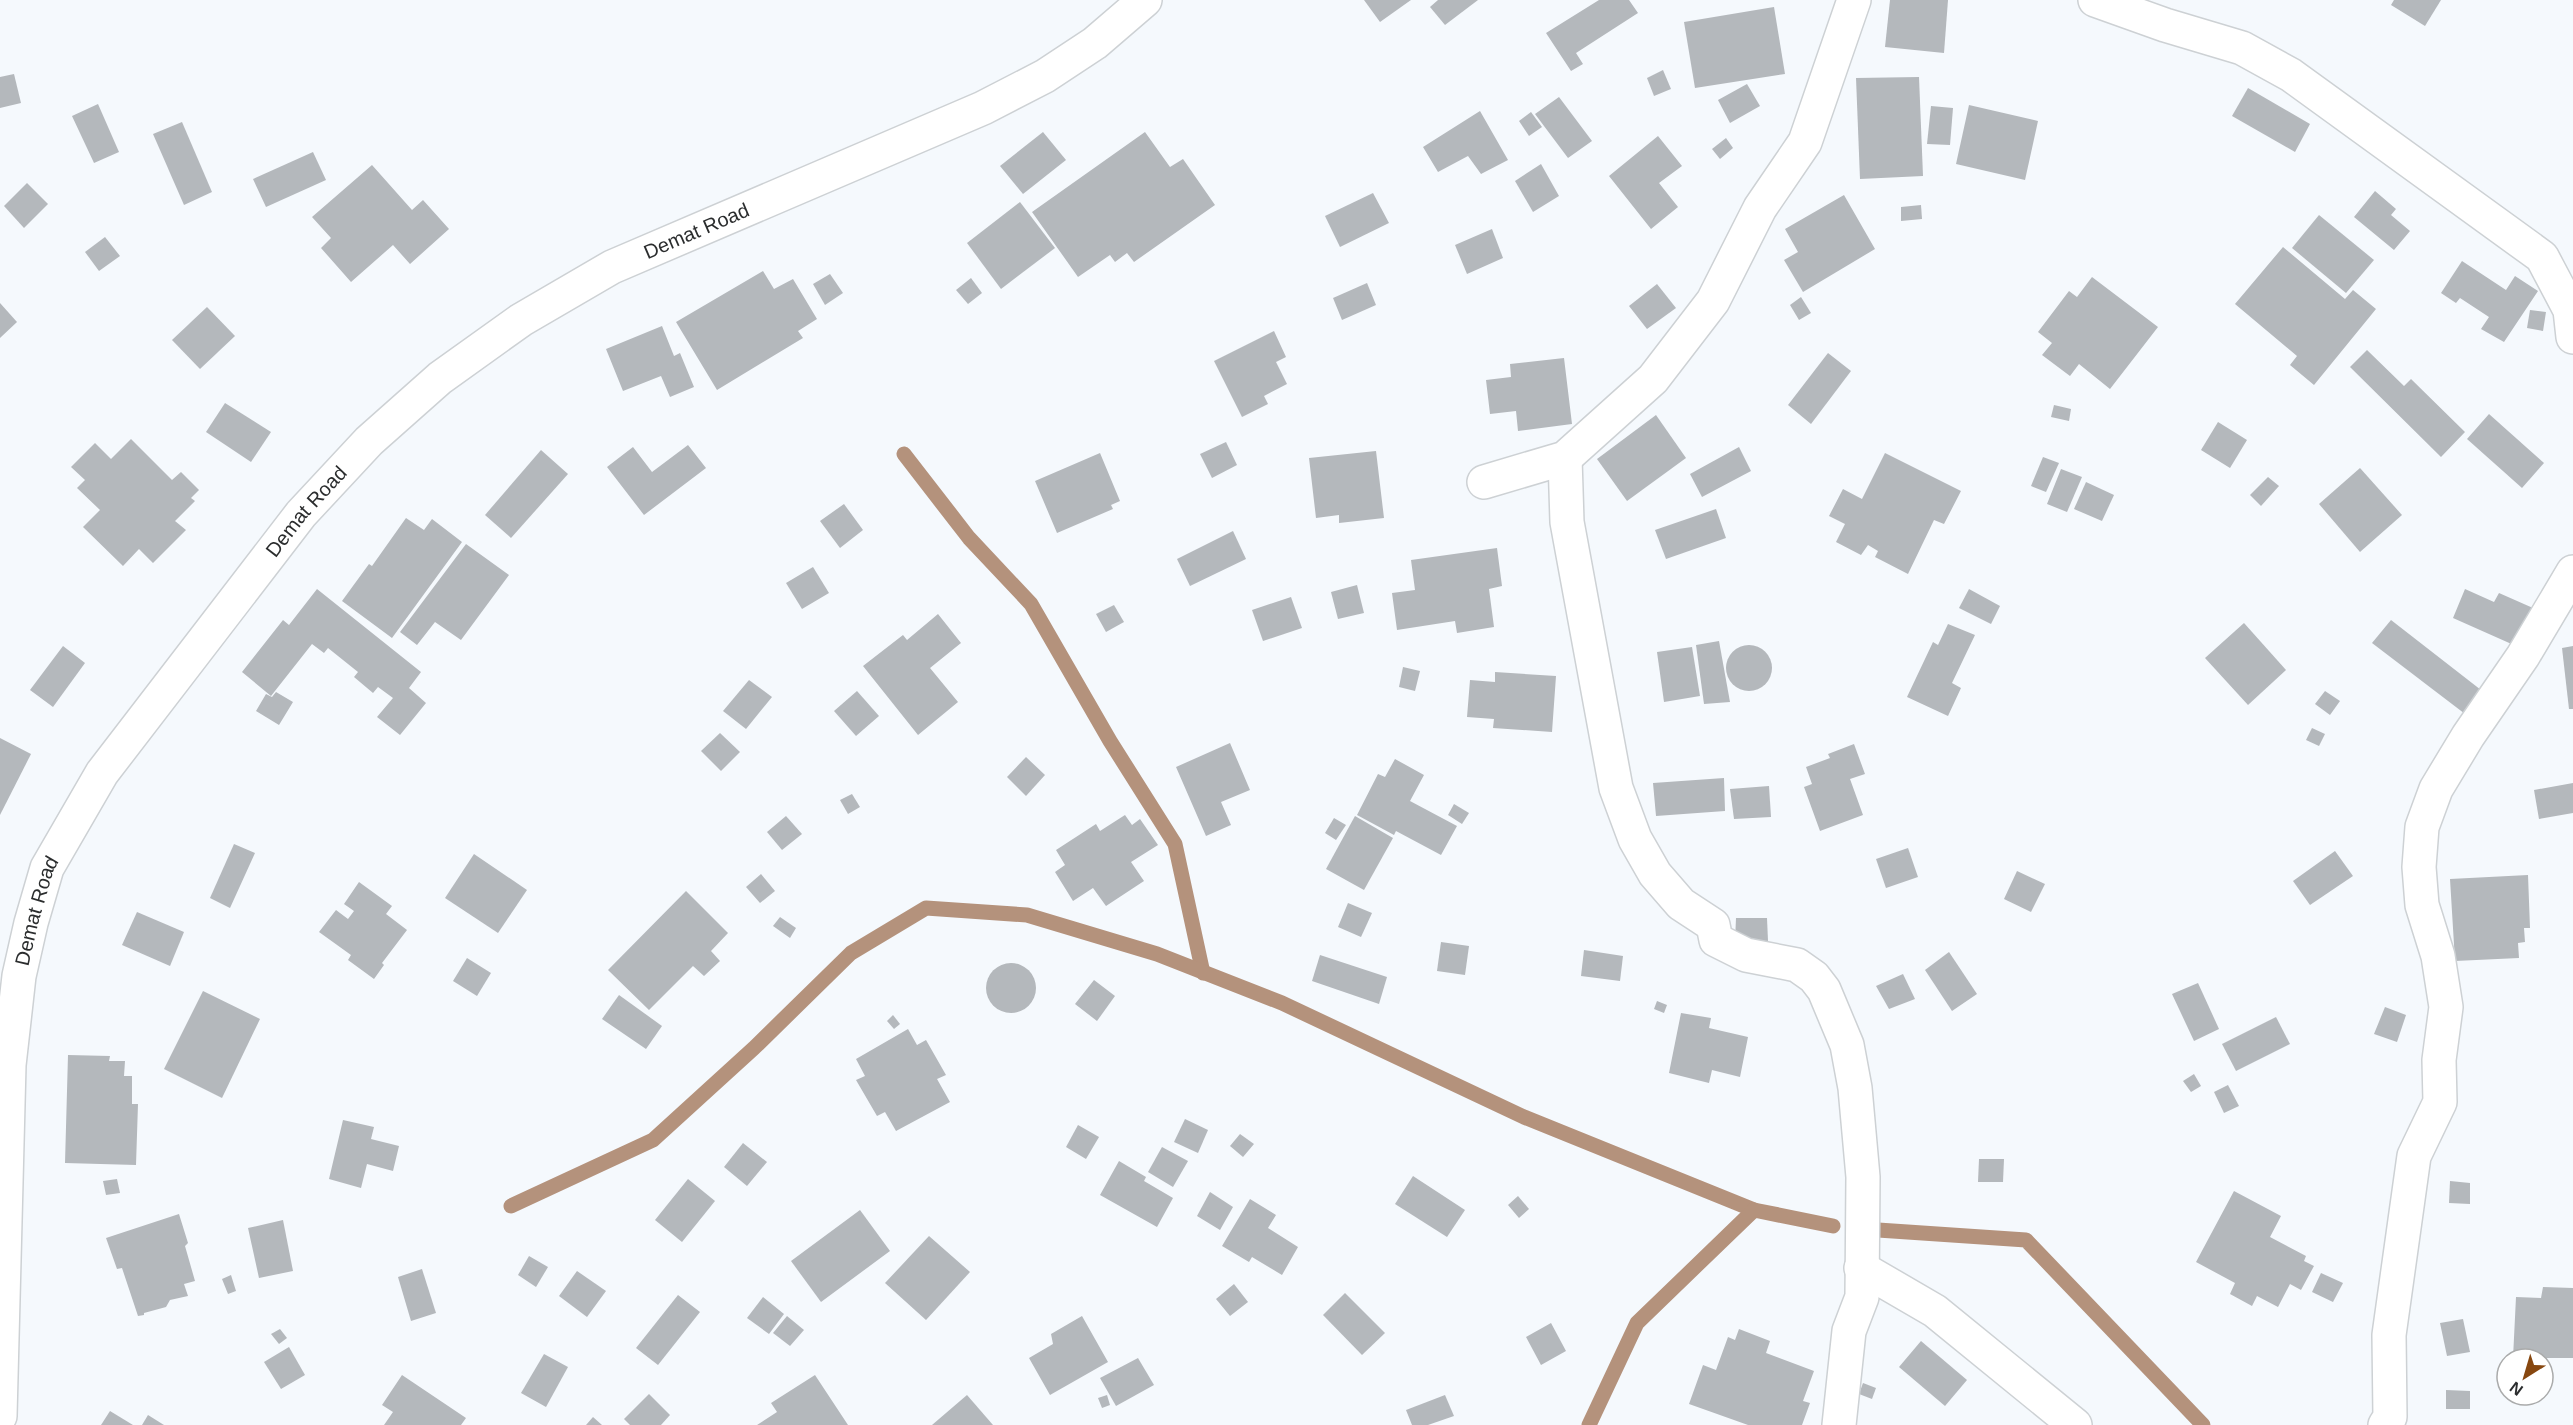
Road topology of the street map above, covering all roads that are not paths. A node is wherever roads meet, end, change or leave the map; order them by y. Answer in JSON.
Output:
{"nodes":[{"id":1,"x":1145,"y":0,"type":"edge"},
{"id":2,"x":1854,"y":0,"type":"edge"},
{"id":3,"x":2095,"y":0,"type":"edge"},
{"id":4,"x":2573,"y":338,"type":"edge"},
{"id":5,"x":1565,"y":458,"type":"junction"},
{"id":6,"x":1484,"y":482,"type":"dead end"},
{"id":7,"x":2573,"y":572,"type":"edge"},
{"id":8,"x":1861,"y":1268,"type":"junction"},
{"id":9,"x":0,"y":1416,"type":"edge"},
{"id":10,"x":1839,"y":1425,"type":"edge"},
{"id":11,"x":2075,"y":1425,"type":"edge"},
{"id":12,"x":2385,"y":1425,"type":"edge"}],
"edges":[{"from":1,"to":9,"type":"street","name":"Demat Road"},
{"from":2,"to":5,"type":"street"},
{"from":3,"to":4,"type":"street"},
{"from":5,"to":6,"type":"street"},
{"from":5,"to":8,"type":"street"},
{"from":7,"to":12,"type":"street"},
{"from":8,"to":10,"type":"street"},
{"from":8,"to":11,"type":"street"}]}
